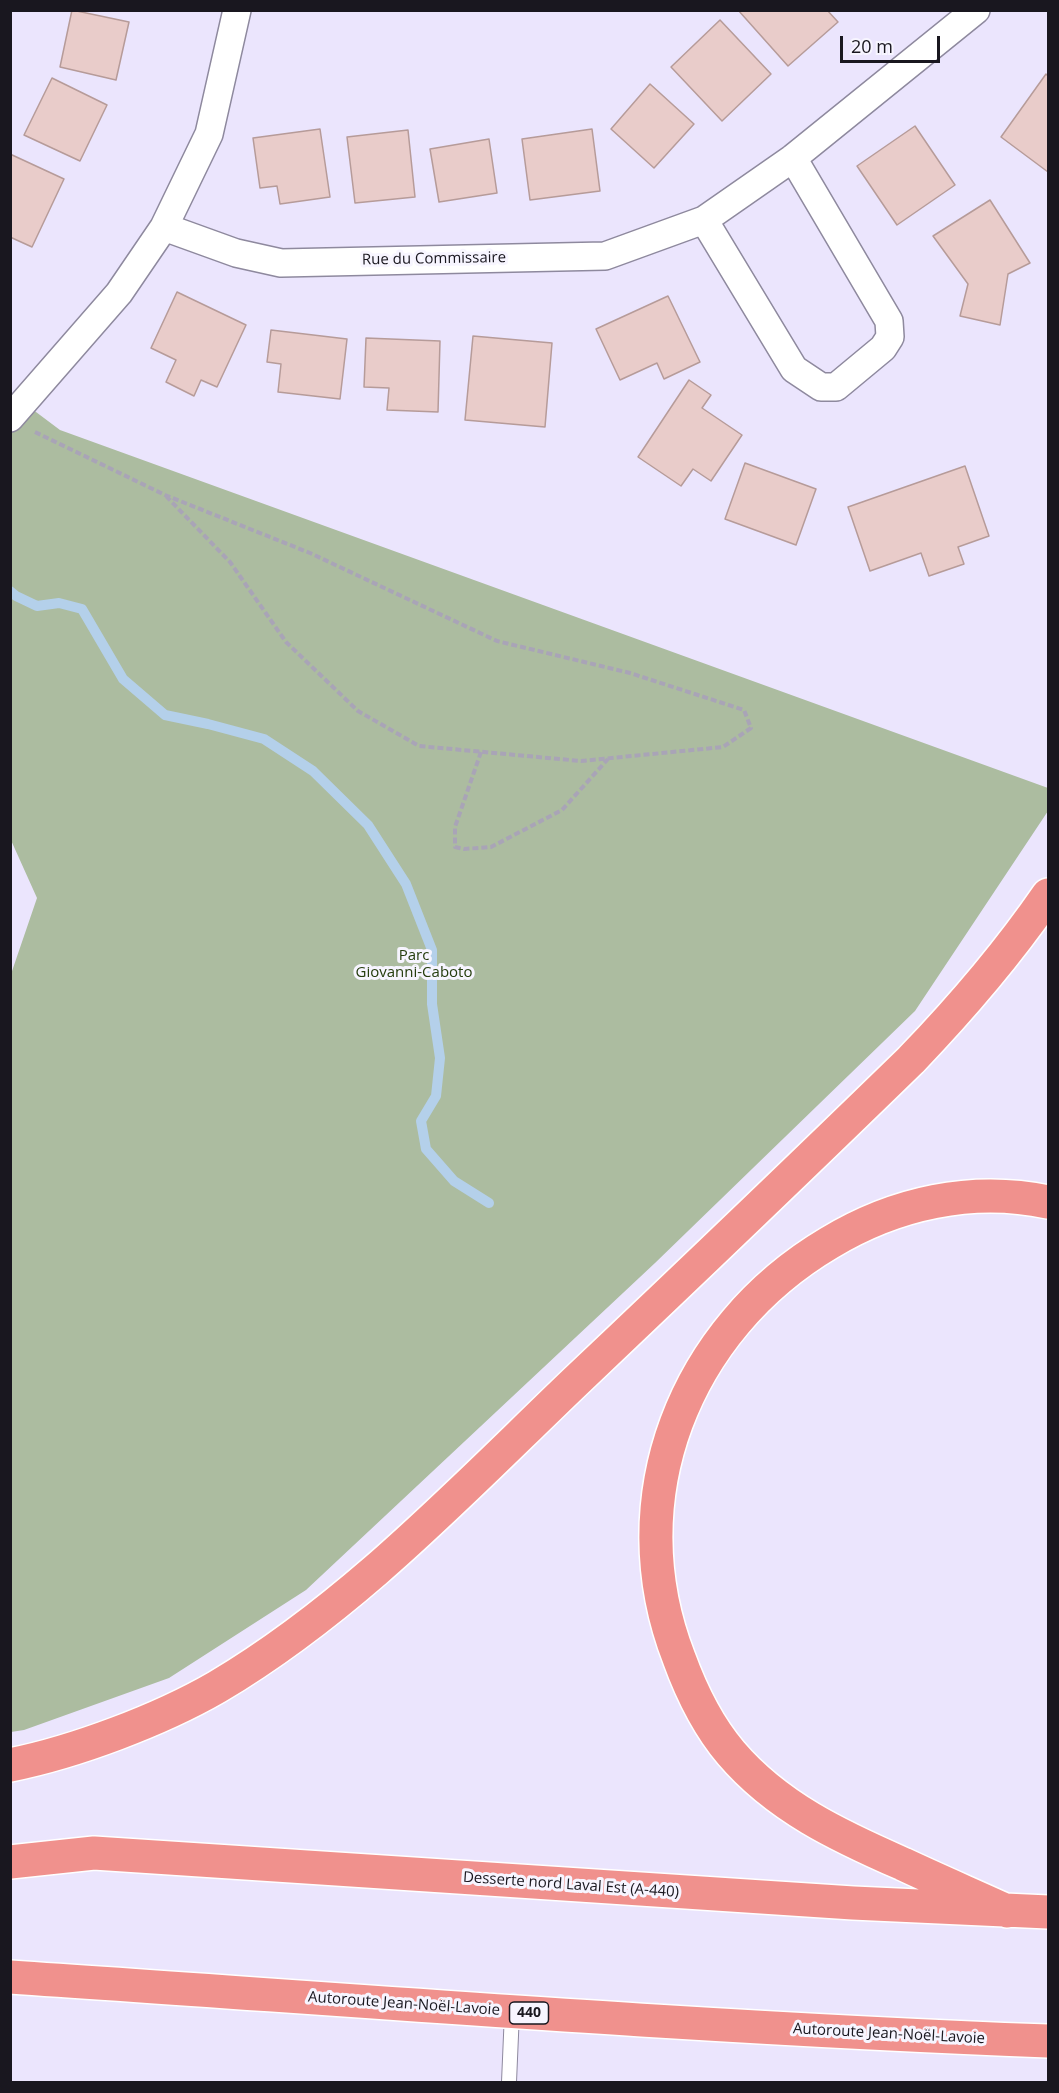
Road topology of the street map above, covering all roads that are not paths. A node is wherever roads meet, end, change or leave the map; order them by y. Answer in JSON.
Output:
{"nodes":[{"id":1,"x":237,"y":10,"type":"edge"},
{"id":2,"x":976,"y":10,"type":"edge"},
{"id":3,"x":793,"y":158,"type":"junction"},
{"id":4,"x":704,"y":220,"type":"junction"},
{"id":5,"x":164,"y":227,"type":"junction"},
{"id":6,"x":21,"y":424,"type":"edge"},
{"id":7,"x":1048,"y":895,"type":"edge"},
{"id":8,"x":1048,"y":1202,"type":"edge"},
{"id":9,"x":10,"y":1765,"type":"edge"},
{"id":10,"x":10,"y":1862,"type":"edge"},
{"id":11,"x":1007,"y":1911,"type":"junction"},
{"id":12,"x":1048,"y":1912,"type":"edge"},
{"id":13,"x":10,"y":1977,"type":"edge"},
{"id":14,"x":512,"y":2012,"type":"junction"},
{"id":15,"x":1048,"y":2041,"type":"edge"},
{"id":16,"x":509,"y":2082,"type":"edge"}],
"edges":[{"from":1,"to":5,"type":"street"},
{"from":2,"to":3,"type":"street","name":"Rue du Commissaire"},
{"from":3,"to":4,"type":"street","name":"Rue du Commissaire"},
{"from":3,"to":4,"type":"street"},
{"from":4,"to":5,"type":"street","name":"Rue du Commissaire"},
{"from":5,"to":6,"type":"street"},
{"from":7,"to":9,"type":"highway"},
{"from":8,"to":11,"type":"highway"},
{"from":10,"to":11,"type":"highway","name":"Desserte nord Laval Est (A-440)"},
{"from":11,"to":12,"type":"highway","name":"Desserte nord Laval Est (A-440)"},
{"from":13,"to":14,"type":"highway","name":"Autoroute Jean-Noël-Lavoie","number":"440"},
{"from":14,"to":15,"type":"highway","name":"Autoroute Jean-Noël-Lavoie","number":"440"},
{"from":14,"to":16,"type":"lane"}]}
